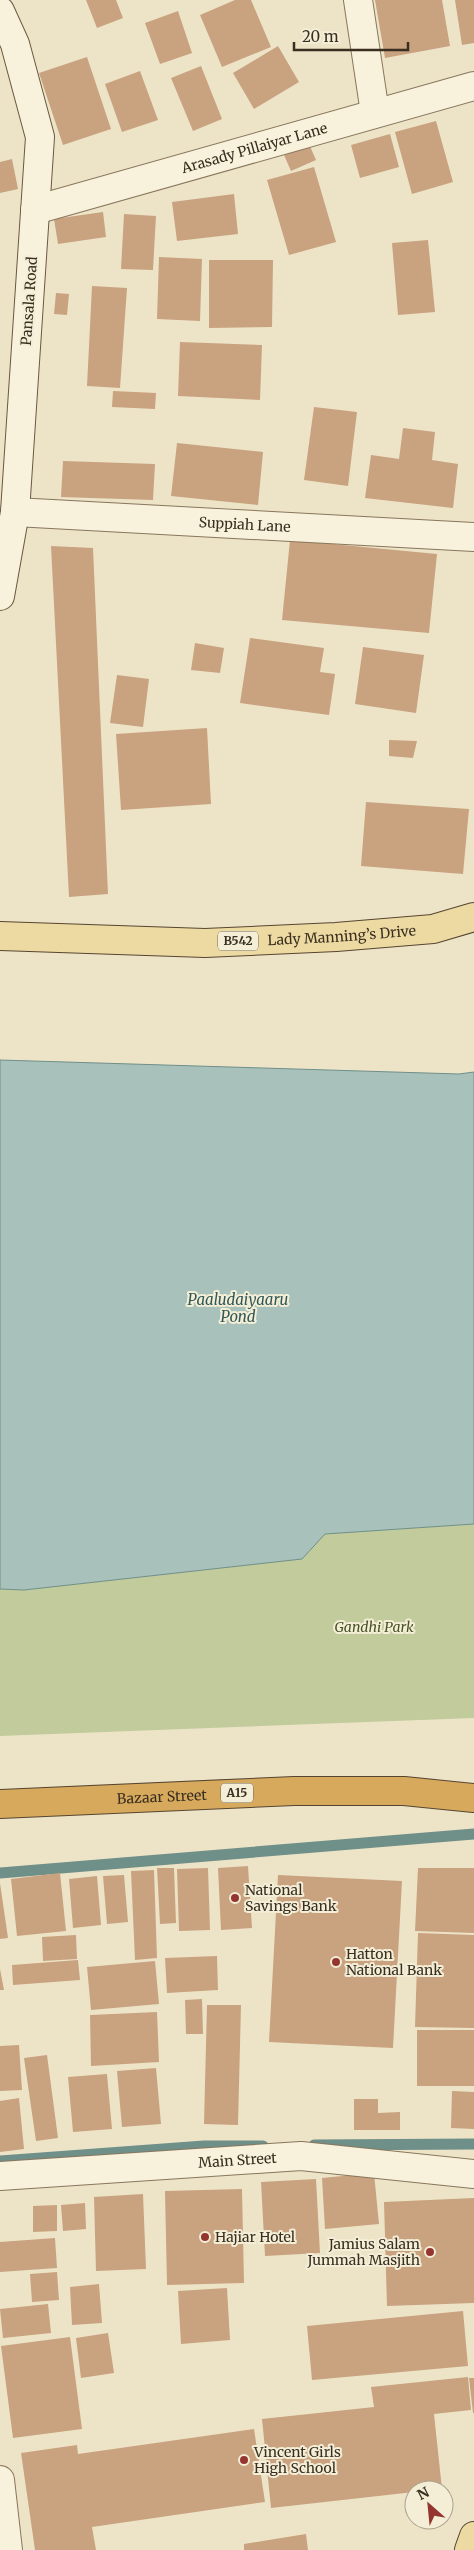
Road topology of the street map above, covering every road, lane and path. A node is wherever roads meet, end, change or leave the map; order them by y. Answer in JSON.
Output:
{"nodes":[{"id":1,"x":358,"y":0,"type":"edge"},
{"id":2,"x":0,"y":11,"type":"edge"},
{"id":3,"x":474,"y":86,"type":"edge"},
{"id":4,"x":375,"y":113,"type":"junction"},
{"id":5,"x":35,"y":210,"type":"junction"},
{"id":6,"x":15,"y":512,"type":"junction"},
{"id":7,"x":474,"y":537,"type":"edge"},
{"id":8,"x":0,"y":596,"type":"edge"},
{"id":9,"x":474,"y":917,"type":"edge"},
{"id":10,"x":0,"y":936,"type":"edge"},
{"id":11,"x":474,"y":1798,"type":"edge"},
{"id":12,"x":0,"y":1804,"type":"edge"},
{"id":13,"x":474,"y":2174,"type":"edge"},
{"id":14,"x":0,"y":2176,"type":"edge"},
{"id":15,"x":0,"y":2480,"type":"edge"},
{"id":16,"x":474,"y":2536,"type":"edge"},
{"id":17,"x":8,"y":2550,"type":"edge"},
{"id":18,"x":469,"y":2550,"type":"edge"}],
"edges":[{"from":1,"to":4,"type":"street"},
{"from":2,"to":5,"type":"street","name":"Pansala Road"},
{"from":3,"to":4,"type":"street","name":"Arasady Pillaiyar Lane"},
{"from":4,"to":5,"type":"street","name":"Arasady Pillaiyar Lane"},
{"from":5,"to":6,"type":"street","name":"Pansala Road"},
{"from":6,"to":7,"type":"street","name":"Suppiah Lane"},
{"from":6,"to":8,"type":"street","name":"Pansala Road"},
{"from":9,"to":10,"type":"main road","name":"Lady Manning’s Drive","number":"B542"},
{"from":11,"to":12,"type":"highway","name":"Bazaar Street","number":"A15"},
{"from":13,"to":14,"type":"street","name":"Main Street"},
{"from":15,"to":17,"type":"street"},
{"from":16,"to":18,"type":"main road"}]}
